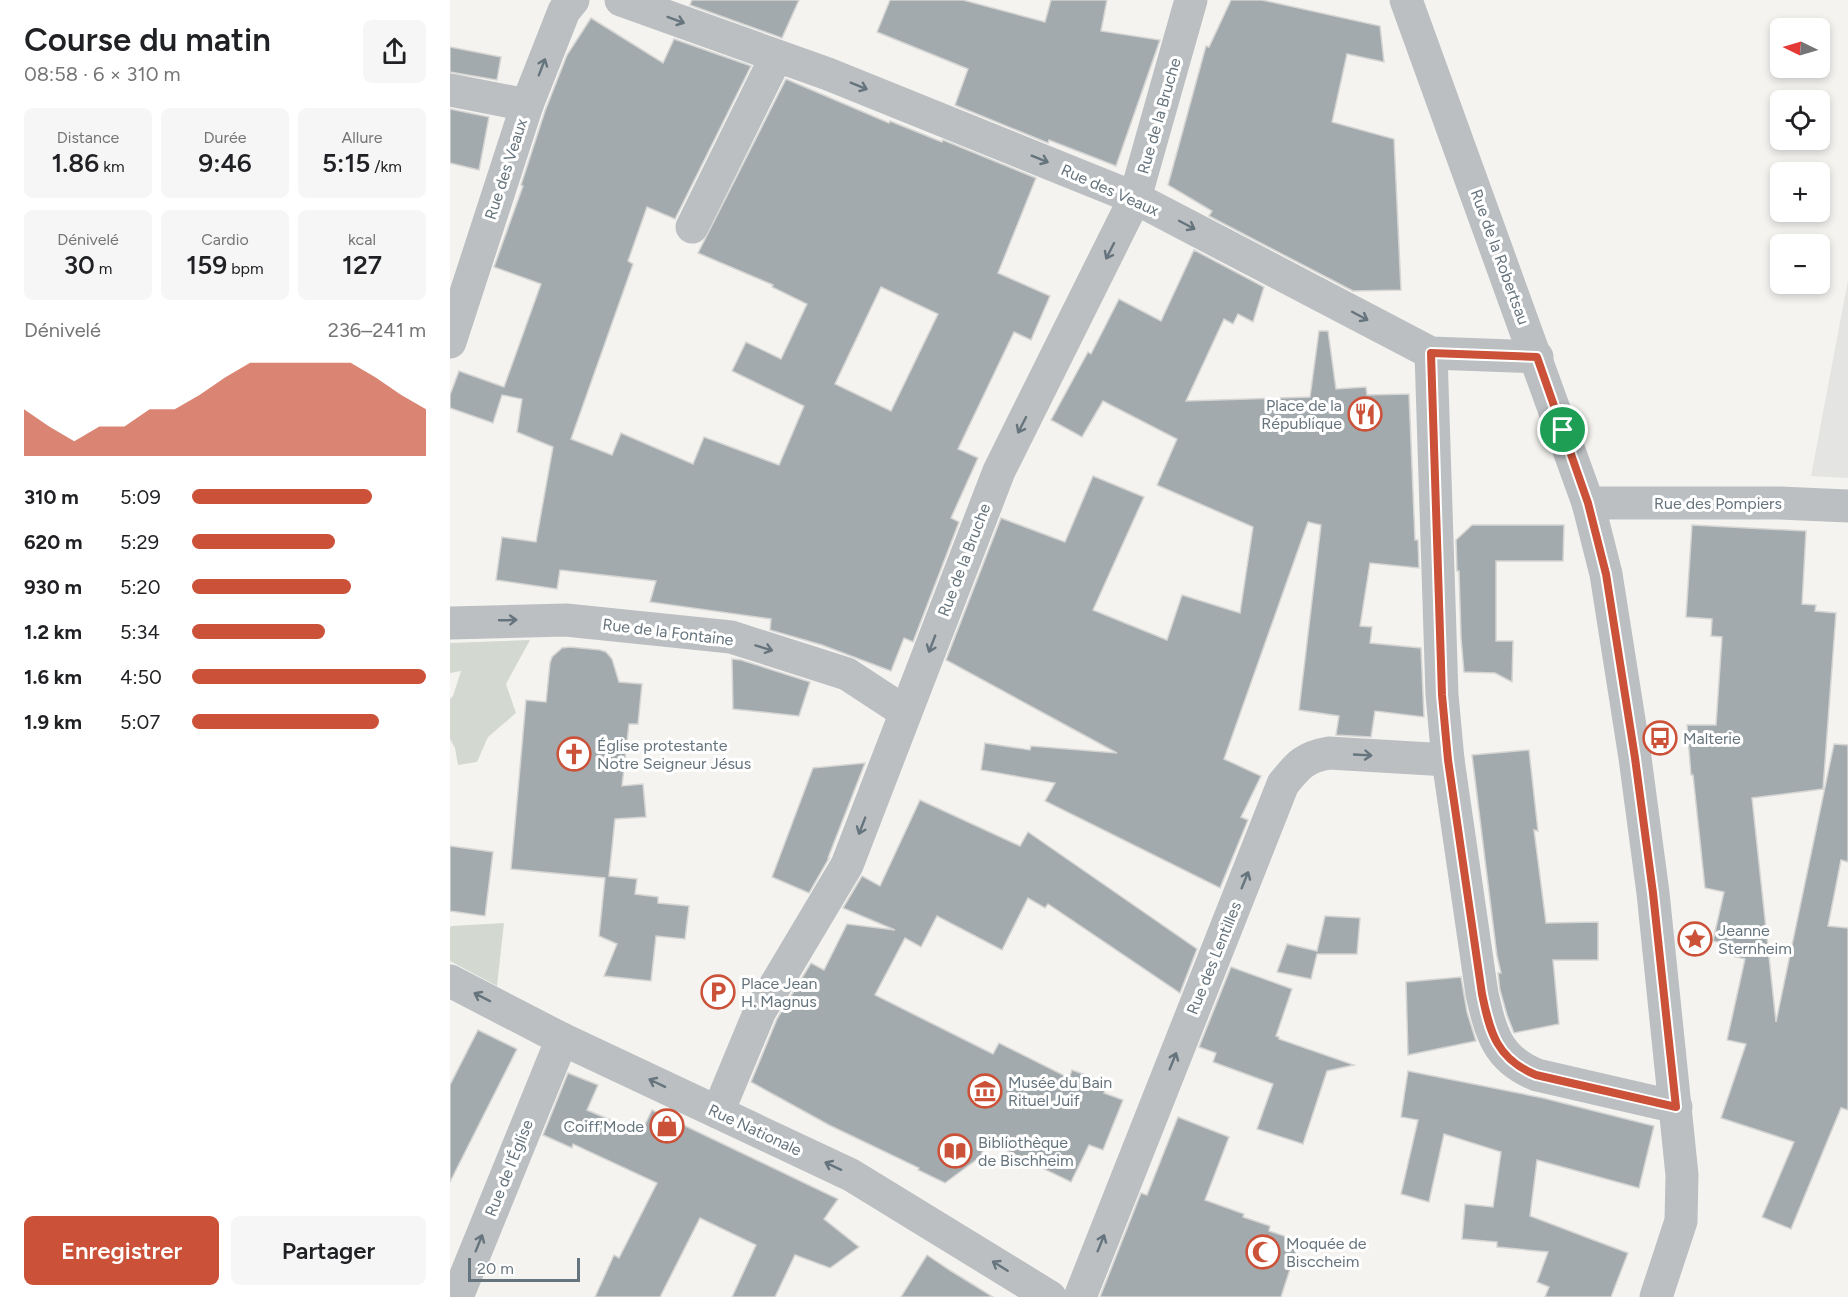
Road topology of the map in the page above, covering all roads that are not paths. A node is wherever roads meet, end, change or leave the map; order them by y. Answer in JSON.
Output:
{"nodes":[{"id":1,"x":573,"y":0,"type":"edge"},
{"id":2,"x":621,"y":0,"type":"edge"},
{"id":3,"x":1191,"y":0,"type":"edge"},
{"id":4,"x":1406,"y":0,"type":"edge"},
{"id":5,"x":776,"y":57,"type":"junction"},
{"id":6,"x":450,"y":90,"type":"edge"},
{"id":7,"x":527,"y":105,"type":"junction"},
{"id":8,"x":1135,"y":198,"type":"junction"},
{"id":9,"x":692,"y":227,"type":"dead end"},
{"id":10,"x":461,"y":268,"type":"edge"},
{"id":11,"x":450,"y":342,"type":"edge"},
{"id":12,"x":1431,"y":353,"type":"junction"},
{"id":13,"x":1537,"y":357,"type":"junction"},
{"id":14,"x":1588,"y":503,"type":"junction"},
{"id":15,"x":1848,"y":506,"type":"edge"},
{"id":16,"x":450,"y":623,"type":"edge"},
{"id":17,"x":905,"y":712,"type":"junction"},
{"id":18,"x":1448,"y":760,"type":"junction"},
{"id":19,"x":450,"y":981,"type":"edge"},
{"id":20,"x":562,"y":1039,"type":"junction"},
{"id":21,"x":1676,"y":1107,"type":"junction"},
{"id":22,"x":718,"y":1112,"type":"junction"},
{"id":23,"x":457,"y":1297,"type":"edge"},
{"id":24,"x":1050,"y":1297,"type":"edge"},
{"id":25,"x":1080,"y":1297,"type":"edge"},
{"id":26,"x":1656,"y":1297,"type":"edge"}],
"edges":[{"from":7,"to":1,"type":"street","name":"Rue des Veaux","one_way":true},
{"from":2,"to":5,"type":"street","name":"Rue des Veaux","one_way":true},
{"from":3,"to":8,"type":"street","name":"Rue de la Bruche"},
{"from":4,"to":13,"type":"street","name":"Rue de la Robertsau"},
{"from":5,"to":8,"type":"street","name":"Rue des Veaux","one_way":true},
{"from":5,"to":9,"type":"street"},
{"from":6,"to":7,"type":"street"},
{"from":7,"to":10,"type":"street","name":"Rue des Veaux"},
{"from":8,"to":12,"type":"street","name":"Rue des Veaux","one_way":true},
{"from":8,"to":17,"type":"street","name":"Rue de la Bruche","one_way":true},
{"from":10,"to":11,"type":"street","name":"Rue des Veaux"},
{"from":12,"to":13,"type":"street"},
{"from":12,"to":18,"type":"street"},
{"from":13,"to":14,"type":"street","name":"Rue de la Robertsau"},
{"from":14,"to":15,"type":"street","name":"Rue des Pompiers"},
{"from":14,"to":21,"type":"street","name":"Rue de la Robertsau"},
{"from":16,"to":17,"type":"street","name":"Rue de la Fontaine","one_way":true},
{"from":17,"to":22,"type":"street","name":"Rue de la Bruche","one_way":true},
{"from":18,"to":21,"type":"street"},
{"from":25,"to":18,"type":"street","name":"Rue des Lentilles","one_way":true},
{"from":20,"to":19,"type":"street","name":"Rue Nationale","one_way":true},
{"from":22,"to":20,"type":"street","name":"Rue Nationale","one_way":true},
{"from":23,"to":20,"type":"street","name":"Rue de l'Église","one_way":true},
{"from":21,"to":26,"type":"street","name":"Rue de la Robertsau"},
{"from":24,"to":22,"type":"street","name":"Rue Nationale","one_way":true}]}
